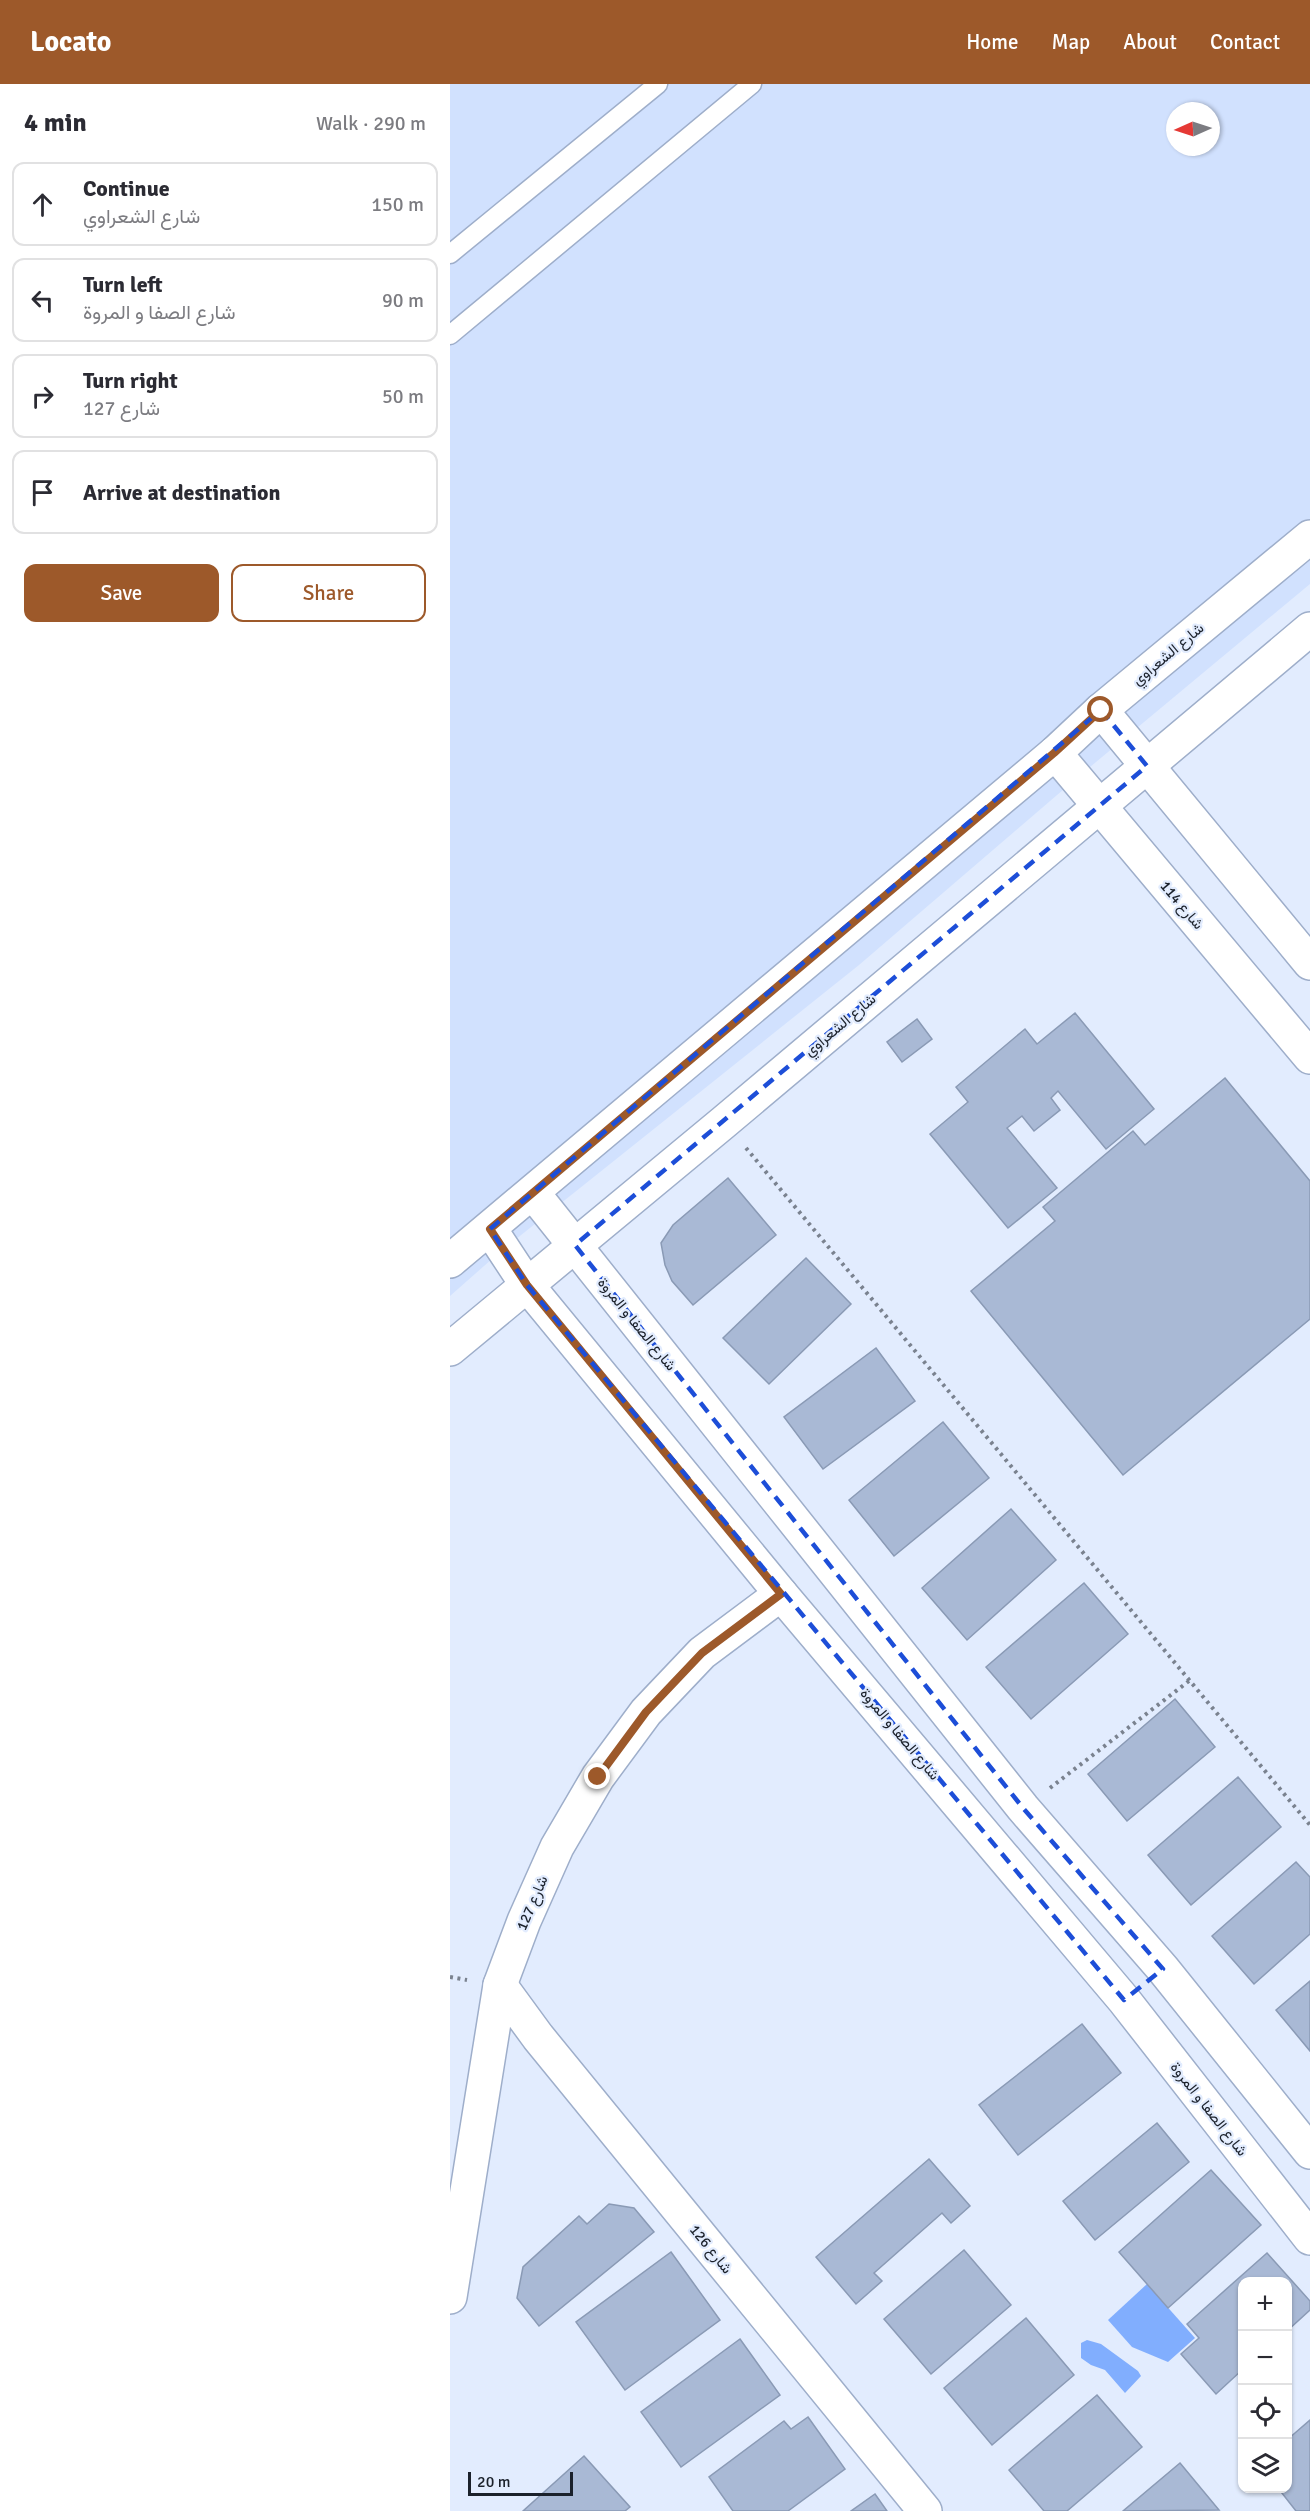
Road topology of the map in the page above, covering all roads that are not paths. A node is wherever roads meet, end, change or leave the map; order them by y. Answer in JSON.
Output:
{"nodes":[{"id":1,"x":658,"y":84,"type":"edge"},
{"id":2,"x":752,"y":84,"type":"edge"},
{"id":3,"x":450,"y":254,"type":"edge"},
{"id":4,"x":450,"y":335,"type":"edge"},
{"id":5,"x":1310,"y":537,"type":"edge"},
{"id":6,"x":1310,"y":629,"type":"edge"},
{"id":7,"x":1101,"y":710,"type":"junction"},
{"id":8,"x":1054,"y":753,"type":"junction"},
{"id":9,"x":1147,"y":766,"type":"junction"},
{"id":10,"x":1100,"y":807,"type":"junction"},
{"id":11,"x":1310,"y":963,"type":"edge"},
{"id":12,"x":1310,"y":1057,"type":"edge"},
{"id":13,"x":533,"y":1193,"type":"junction"},
{"id":14,"x":490,"y":1229,"type":"junction"},
{"id":15,"x":575,"y":1245,"type":"junction"},
{"id":16,"x":450,"y":1261,"type":"edge"},
{"id":17,"x":527,"y":1285,"type":"junction"},
{"id":18,"x":450,"y":1349,"type":"edge"},
{"id":19,"x":781,"y":1594,"type":"junction"},
{"id":20,"x":1163,"y":1969,"type":"junction"},
{"id":21,"x":500,"y":1984,"type":"junction"},
{"id":22,"x":1124,"y":2000,"type":"junction"},
{"id":23,"x":1310,"y":2152,"type":"edge"},
{"id":24,"x":1310,"y":2238,"type":"edge"},
{"id":25,"x":450,"y":2297,"type":"edge"},
{"id":26,"x":925,"y":2511,"type":"edge"}],
"edges":[{"from":1,"to":3,"type":"lane"},
{"from":2,"to":4,"type":"lane"},
{"from":5,"to":7,"type":"street","name":"شارع الشعراوي"},
{"from":6,"to":9,"type":"street","name":"شارع الشعراوي"},
{"from":7,"to":8,"type":"street","name":"شارع الشعراوي"},
{"from":7,"to":9,"type":"street"},
{"from":8,"to":10,"type":"street","name":"شارع 114"},
{"from":8,"to":13,"type":"street","name":"شارع الشعراوي"},
{"from":9,"to":10,"type":"street","name":"شارع الشعراوي"},
{"from":9,"to":11,"type":"street"},
{"from":10,"to":12,"type":"street","name":"شارع 114"},
{"from":10,"to":15,"type":"street","name":"شارع الشعراوي"},
{"from":13,"to":14,"type":"street","name":"شارع الشعراوي"},
{"from":13,"to":15,"type":"street","name":"شارع الصفا و المروة"},
{"from":14,"to":16,"type":"street","name":"شارع الشعراوي"},
{"from":14,"to":17,"type":"street","name":"شارع الصفا و المروة"},
{"from":15,"to":17,"type":"street","name":"شارع الشعراوي"},
{"from":15,"to":20,"type":"street","name":"شارع الصفا و المروة"},
{"from":17,"to":18,"type":"street","name":"شارع الشعراوي"},
{"from":17,"to":19,"type":"street","name":"شارع الصفا و المروة"},
{"from":19,"to":21,"type":"street","name":"شارع 127"},
{"from":19,"to":22,"type":"street","name":"شارع الصفا و المروة"},
{"from":20,"to":22,"type":"street"},
{"from":20,"to":23,"type":"street","name":"شارع الصفا و المروة"},
{"from":21,"to":25,"type":"street","name":"شارع 127"},
{"from":21,"to":26,"type":"street","name":"شارع 126"},
{"from":22,"to":24,"type":"street","name":"شارع الصفا و المروة"}]}
